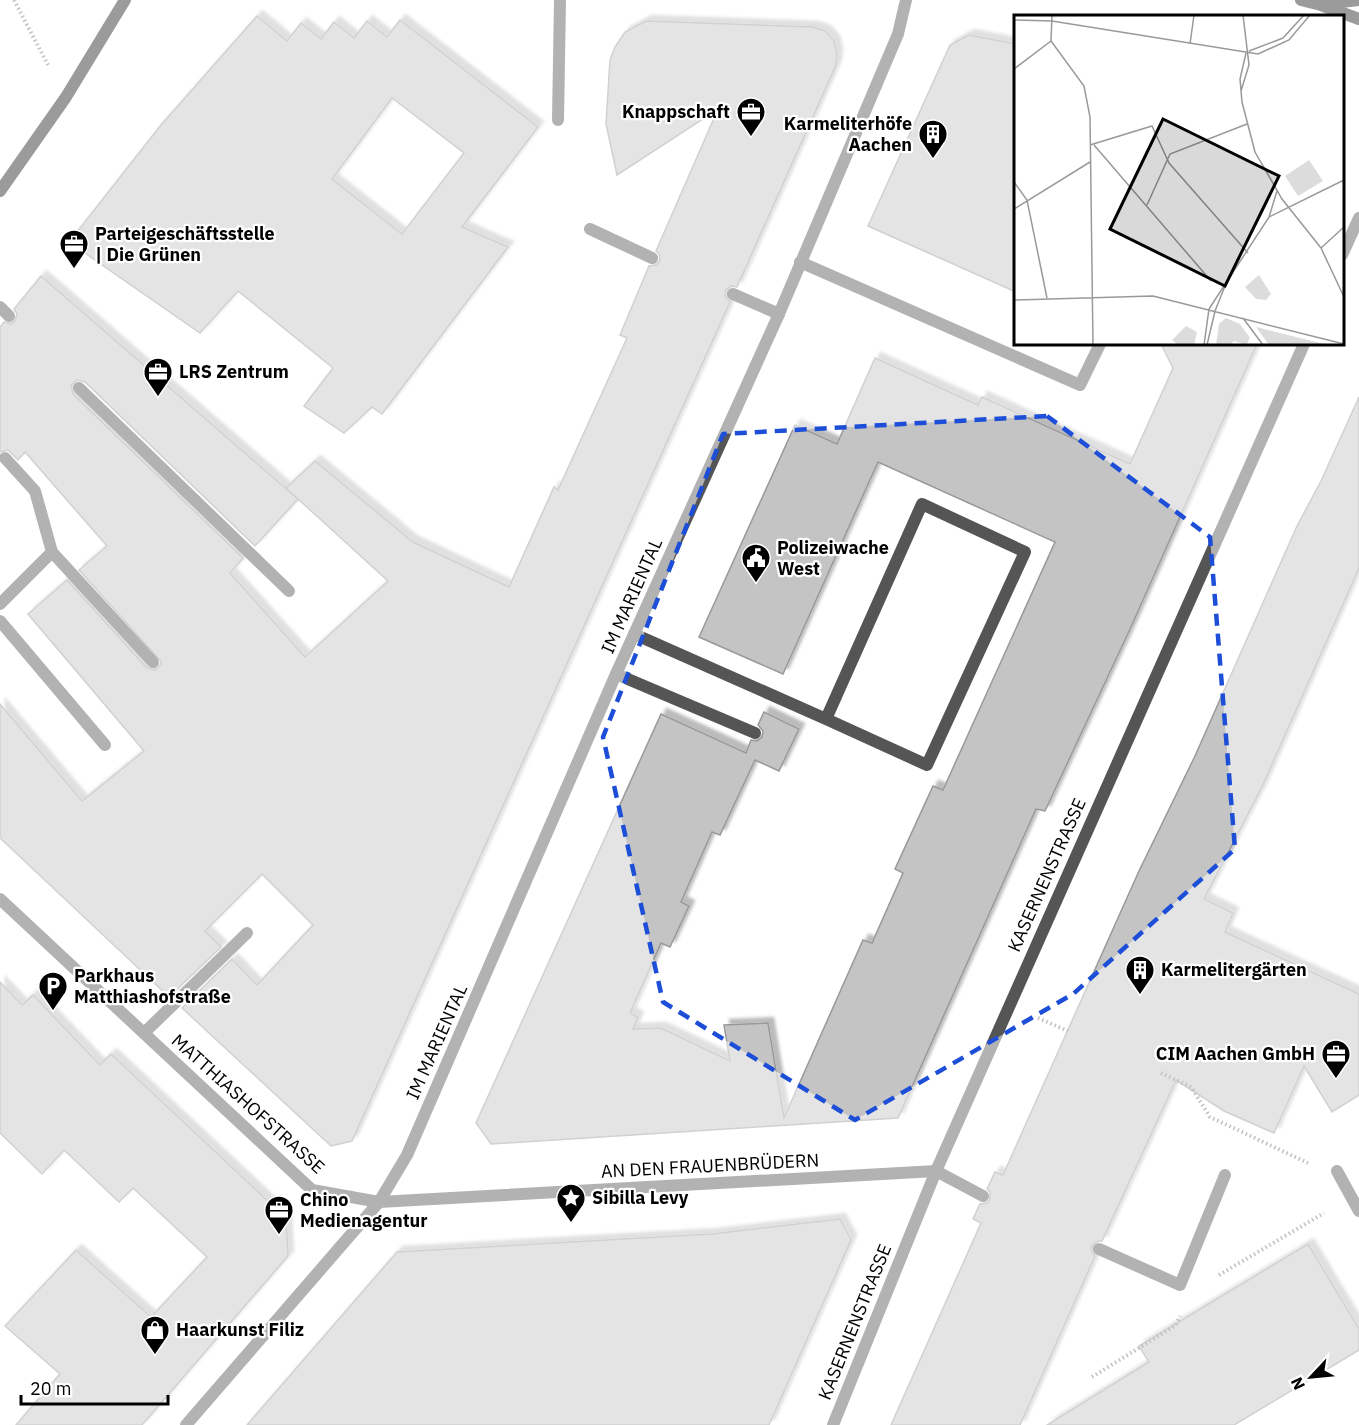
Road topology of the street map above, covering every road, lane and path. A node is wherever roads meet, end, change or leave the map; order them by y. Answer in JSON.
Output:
{"nodes":[{"id":1,"x":14,"y":0,"type":"edge"},
{"id":2,"x":125,"y":0,"type":"edge"},
{"id":3,"x":560,"y":0,"type":"edge"},
{"id":4,"x":906,"y":0,"type":"edge"},
{"id":5,"x":1301,"y":0,"type":"edge"},
{"id":6,"x":1359,"y":0,"type":"edge"},
{"id":7,"x":1321,"y":5,"type":"junction"},
{"id":8,"x":1359,"y":20,"type":"edge"},
{"id":9,"x":66,"y":97,"type":"junction"},
{"id":10,"x":558,"y":120,"type":"dead end"},
{"id":11,"x":0,"y":191,"type":"edge"},
{"id":12,"x":1359,"y":218,"type":"edge"},
{"id":13,"x":590,"y":229,"type":"dead end"},
{"id":14,"x":1344,"y":251,"type":"edge"},
{"id":15,"x":652,"y":258,"type":"dead end"},
{"id":16,"x":800,"y":262,"type":"junction"},
{"id":17,"x":734,"y":294,"type":"dead end"},
{"id":18,"x":779,"y":314,"type":"junction"},
{"id":19,"x":1100,"y":345,"type":"edge"},
{"id":20,"x":1304,"y":345,"type":"edge"},
{"id":21,"x":79,"y":388,"type":"dead end"},
{"id":22,"x":5,"y":458,"type":"dead end"},
{"id":23,"x":52,"y":552,"type":"junction"},
{"id":24,"x":289,"y":591,"type":"dead end"},
{"id":25,"x":0,"y":604,"type":"edge"},
{"id":26,"x":0,"y":621,"type":"edge"},
{"id":27,"x":634,"y":634,"type":"junction"},
{"id":28,"x":153,"y":662,"type":"dead end"},
{"id":29,"x":616,"y":674,"type":"junction"},
{"id":30,"x":826,"y":719,"type":"junction"},
{"id":31,"x":755,"y":733,"type":"dead end"},
{"id":32,"x":105,"y":745,"type":"dead end"},
{"id":33,"x":0,"y":899,"type":"edge"},
{"id":34,"x":247,"y":933,"type":"dead end"},
{"id":35,"x":144,"y":1033,"type":"junction"},
{"id":36,"x":1161,"y":1073,"type":"dead end"},
{"id":37,"x":936,"y":1171,"type":"junction"},
{"id":38,"x":1337,"y":1171,"type":"joint"},
{"id":39,"x":1225,"y":1175,"type":"dead end"},
{"id":40,"x":983,"y":1196,"type":"dead end"},
{"id":41,"x":1350,"y":1197,"type":"junction"},
{"id":42,"x":379,"y":1202,"type":"junction"},
{"id":43,"x":1359,"y":1211,"type":"edge"},
{"id":44,"x":1099,"y":1249,"type":"dead end"},
{"id":45,"x":1180,"y":1285,"type":"junction"},
{"id":46,"x":1192,"y":1291,"type":"junction"},
{"id":47,"x":1092,"y":1377,"type":"dead end"},
{"id":48,"x":186,"y":1425,"type":"edge"},
{"id":49,"x":832,"y":1425,"type":"edge"}],
"edges":[{"from":1,"to":9,"type":"path"},
{"from":2,"to":9,"type":"street"},
{"from":3,"to":10,"type":"street"},
{"from":4,"to":16,"type":"street","name":"IM MARIENTAL"},
{"from":5,"to":7,"type":"street"},
{"from":6,"to":7,"type":"street"},
{"from":7,"to":8,"type":"street"},
{"from":9,"to":11,"type":"street"},
{"from":12,"to":14,"type":"street"},
{"from":13,"to":15,"type":"street"},
{"from":16,"to":18,"type":"street","name":"IM MARIENTAL"},
{"from":16,"to":19,"type":"street"},
{"from":17,"to":18,"type":"street"},
{"from":18,"to":27,"type":"street","name":"IM MARIENTAL"},
{"from":20,"to":37,"type":"street","name":"KASERNENSTRASSE"},
{"from":21,"to":24,"type":"street"},
{"from":22,"to":23,"type":"street"},
{"from":23,"to":25,"type":"street"},
{"from":23,"to":28,"type":"street"},
{"from":26,"to":32,"type":"street"},
{"from":27,"to":29,"type":"street","name":"IM MARIENTAL"},
{"from":27,"to":30,"type":"street"},
{"from":29,"to":31,"type":"street"},
{"from":29,"to":42,"type":"street","name":"IM MARIENTAL"},
{"from":30,"to":30,"type":"street"},
{"from":33,"to":35,"type":"street","name":"MATTHIASHOFSTRASSE"},
{"from":34,"to":35,"type":"street"},
{"from":35,"to":42,"type":"street","name":"MATTHIASHOFSTRASSE"},
{"from":36,"to":38,"type":"path"},
{"from":37,"to":40,"type":"street"},
{"from":37,"to":42,"type":"street","name":"AN DEN FRAUENBRÜDERN"},
{"from":37,"to":49,"type":"street","name":"KASERNENSTRASSE"},
{"from":38,"to":41,"type":"street"},
{"from":39,"to":45,"type":"street"},
{"from":41,"to":43,"type":"street"},
{"from":41,"to":46,"type":"path"},
{"from":42,"to":48,"type":"street"},
{"from":44,"to":45,"type":"street"},
{"from":45,"to":46,"type":"path"},
{"from":46,"to":47,"type":"path"}]}
